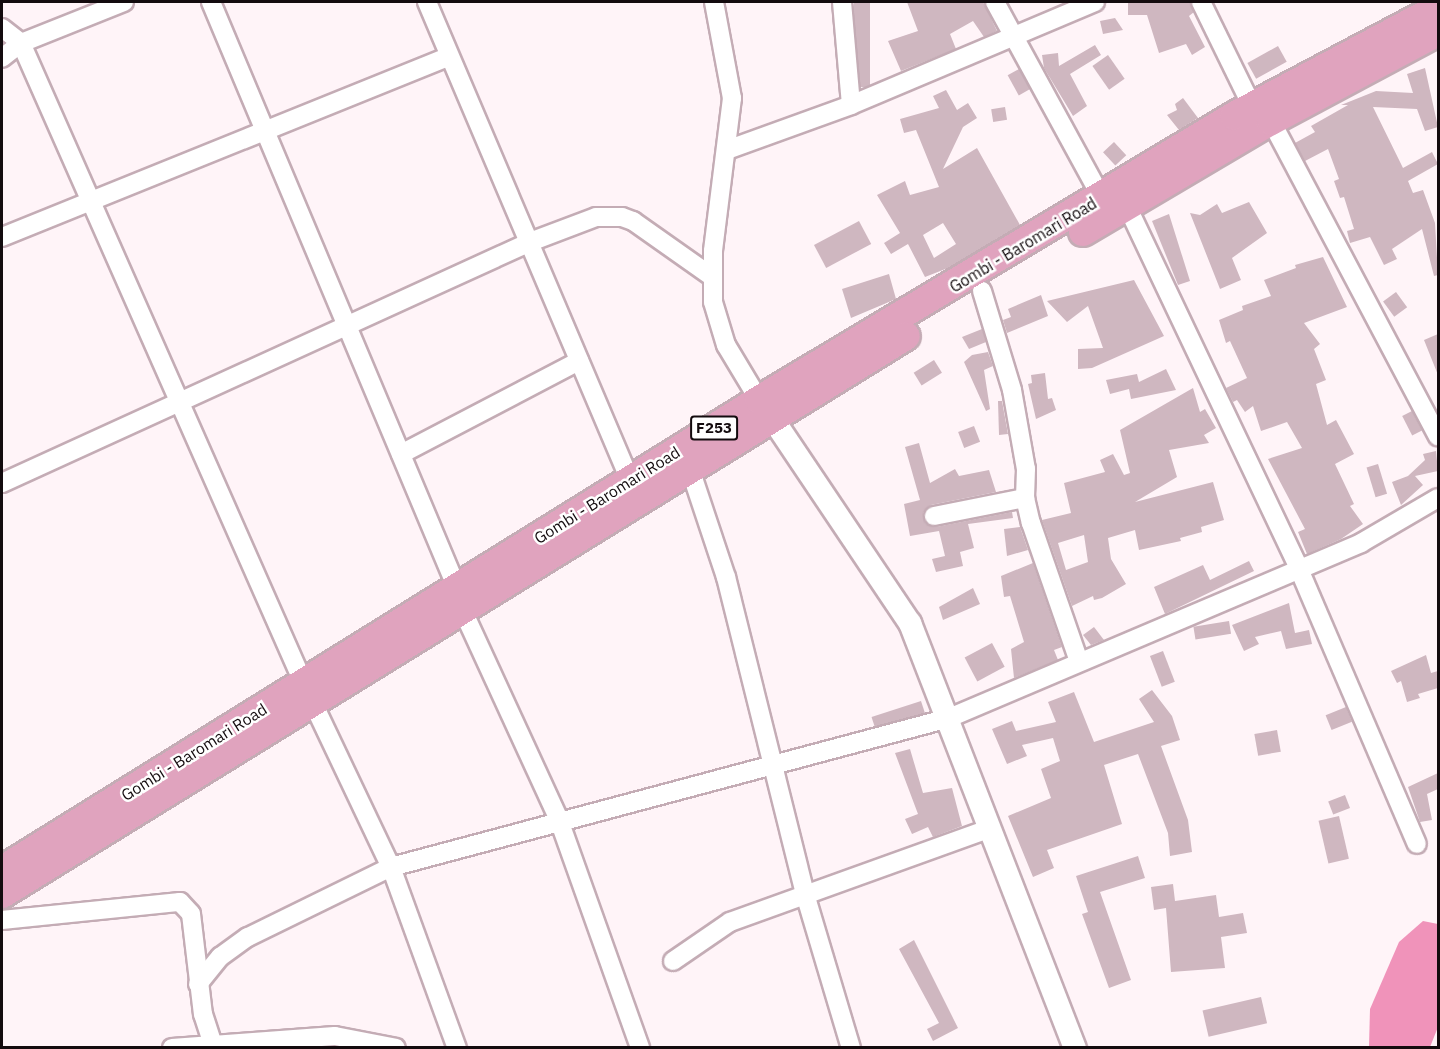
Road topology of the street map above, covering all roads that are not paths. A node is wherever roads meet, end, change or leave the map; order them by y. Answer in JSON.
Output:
{"nodes":[{"id":1,"x":124,"y":2,"type":"edge"},
{"id":2,"x":211,"y":2,"type":"edge"},
{"id":3,"x":427,"y":2,"type":"edge"},
{"id":4,"x":714,"y":2,"type":"edge"},
{"id":5,"x":842,"y":2,"type":"edge"},
{"id":6,"x":995,"y":2,"type":"edge"},
{"id":7,"x":1095,"y":2,"type":"edge"},
{"id":8,"x":1201,"y":2,"type":"edge"},
{"id":9,"x":1438,"y":8,"type":"edge"},
{"id":10,"x":2,"y":28,"type":"edge"},
{"id":11,"x":1438,"y":32,"type":"edge"},
{"id":12,"x":1015,"y":38,"type":"junction"},
{"id":13,"x":21,"y":43,"type":"junction"},
{"id":14,"x":448,"y":57,"type":"junction"},
{"id":15,"x":2,"y":58,"type":"edge"},
{"id":16,"x":852,"y":105,"type":"junction"},
{"id":17,"x":1262,"y":113,"type":"junction"},
{"id":18,"x":267,"y":132,"type":"junction"},
{"id":19,"x":727,"y":150,"type":"junction"},
{"id":20,"x":89,"y":200,"type":"junction"},
{"id":21,"x":1114,"y":202,"type":"junction"},
{"id":22,"x":2,"y":237,"type":"edge"},
{"id":23,"x":530,"y":242,"type":"junction"},
{"id":24,"x":711,"y":276,"type":"junction"},
{"id":25,"x":982,"y":291,"type":"junction"},
{"id":26,"x":347,"y":324,"type":"junction"},
{"id":27,"x":579,"y":361,"type":"junction"},
{"id":28,"x":177,"y":402,"type":"junction"},
{"id":29,"x":766,"y":410,"type":"junction"},
{"id":30,"x":1438,"y":436,"type":"edge"},
{"id":31,"x":401,"y":454,"type":"junction"},
{"id":32,"x":690,"y":469,"type":"junction"},
{"id":33,"x":630,"y":480,"type":"junction"},
{"id":34,"x":2,"y":483,"type":"edge"},
{"id":35,"x":1025,"y":498,"type":"junction"},
{"id":36,"x":1438,"y":498,"type":"edge"},
{"id":37,"x":934,"y":516,"type":"dead end"},
{"id":38,"x":1299,"y":569,"type":"junction"},
{"id":39,"x":460,"y":599,"type":"junction"},
{"id":40,"x":1079,"y":662,"type":"junction"},
{"id":41,"x":308,"y":693,"type":"junction"},
{"id":42,"x":949,"y":718,"type":"junction"},
{"id":43,"x":771,"y":766,"type":"junction"},
{"id":44,"x":559,"y":820,"type":"junction"},
{"id":45,"x":991,"y":828,"type":"junction"},
{"id":46,"x":1417,"y":844,"type":"dead end"},
{"id":47,"x":391,"y":867,"type":"junction"},
{"id":48,"x":2,"y":870,"type":"edge"},
{"id":49,"x":2,"y":894,"type":"edge"},
{"id":50,"x":805,"y":894,"type":"junction"},
{"id":51,"x":2,"y":920,"type":"edge"},
{"id":52,"x":673,"y":961,"type":"dead end"},
{"id":53,"x":198,"y":984,"type":"junction"},
{"id":54,"x":214,"y":1046,"type":"edge"},
{"id":55,"x":172,"y":1047,"type":"edge"},
{"id":56,"x":396,"y":1047,"type":"edge"},
{"id":57,"x":457,"y":1047,"type":"edge"},
{"id":58,"x":640,"y":1047,"type":"edge"},
{"id":59,"x":851,"y":1047,"type":"edge"},
{"id":60,"x":1075,"y":1047,"type":"edge"}],
"edges":[{"from":1,"to":13,"type":"street"},
{"from":2,"to":18,"type":"street"},
{"from":3,"to":14,"type":"street"},
{"from":4,"to":19,"type":"street"},
{"from":5,"to":16,"type":"street"},
{"from":6,"to":12,"type":"street"},
{"from":7,"to":12,"type":"street"},
{"from":8,"to":17,"type":"street"},
{"from":9,"to":17,"type":"main road","name":"Gombi - Baromari Road","number":"F253"},
{"from":10,"to":13,"type":"street"},
{"from":11,"to":17,"type":"main road","name":"Gombi - Baromari Road","number":"F253"},
{"from":12,"to":16,"type":"street"},
{"from":12,"to":21,"type":"street"},
{"from":13,"to":15,"type":"street"},
{"from":13,"to":20,"type":"street"},
{"from":14,"to":18,"type":"street"},
{"from":14,"to":23,"type":"street"},
{"from":16,"to":19,"type":"street"},
{"from":17,"to":21,"type":"main road","name":"Gombi - Baromari Road","number":"F253"},
{"from":17,"to":30,"type":"street"},
{"from":18,"to":20,"type":"street"},
{"from":18,"to":26,"type":"street"},
{"from":19,"to":24,"type":"street"},
{"from":20,"to":22,"type":"street"},
{"from":20,"to":28,"type":"street"},
{"from":21,"to":25,"type":"main road","name":"Gombi - Baromari Road","number":"F253"},
{"from":21,"to":29,"type":"main road","name":"Gombi - Baromari Road","number":"F253"},
{"from":21,"to":38,"type":"street"},
{"from":23,"to":24,"type":"street"},
{"from":23,"to":26,"type":"street"},
{"from":23,"to":27,"type":"street"},
{"from":24,"to":29,"type":"street"},
{"from":25,"to":29,"type":"main road","name":"Gombi - Baromari Road","number":"F253"},
{"from":25,"to":35,"type":"street"},
{"from":26,"to":28,"type":"street"},
{"from":26,"to":31,"type":"street"},
{"from":27,"to":31,"type":"street"},
{"from":27,"to":33,"type":"street"},
{"from":28,"to":34,"type":"street"},
{"from":28,"to":41,"type":"street"},
{"from":29,"to":32,"type":"main road","name":"Gombi - Baromari Road","number":"F253"},
{"from":29,"to":33,"type":"main road","name":"Gombi - Baromari Road","number":"F253"},
{"from":29,"to":42,"type":"street"},
{"from":31,"to":39,"type":"street"},
{"from":32,"to":39,"type":"main road","name":"Gombi - Baromari Road","number":"F253"},
{"from":32,"to":43,"type":"street"},
{"from":33,"to":39,"type":"main road","name":"Gombi - Baromari Road","number":"F253"},
{"from":35,"to":37,"type":"street"},
{"from":35,"to":40,"type":"street"},
{"from":36,"to":38,"type":"street"},
{"from":38,"to":40,"type":"street"},
{"from":38,"to":46,"type":"street"},
{"from":39,"to":41,"type":"main road","name":"Gombi - Baromari Road","number":"F253"},
{"from":39,"to":44,"type":"street"},
{"from":40,"to":42,"type":"street"},
{"from":41,"to":47,"type":"street"},
{"from":41,"to":48,"type":"main road","name":"Gombi - Baromari Road","number":"F253"},
{"from":41,"to":49,"type":"main road","name":"Gombi - Baromari Road","number":"F253"},
{"from":42,"to":43,"type":"street"},
{"from":42,"to":45,"type":"street"},
{"from":43,"to":44,"type":"street"},
{"from":43,"to":50,"type":"street"},
{"from":44,"to":47,"type":"street"},
{"from":44,"to":58,"type":"street"},
{"from":45,"to":50,"type":"street"},
{"from":45,"to":60,"type":"street"},
{"from":47,"to":53,"type":"street"},
{"from":47,"to":57,"type":"street"},
{"from":50,"to":52,"type":"street"},
{"from":50,"to":59,"type":"street"},
{"from":51,"to":53,"type":"street"},
{"from":53,"to":54,"type":"street"},
{"from":54,"to":55,"type":"street"},
{"from":54,"to":56,"type":"street"}]}
